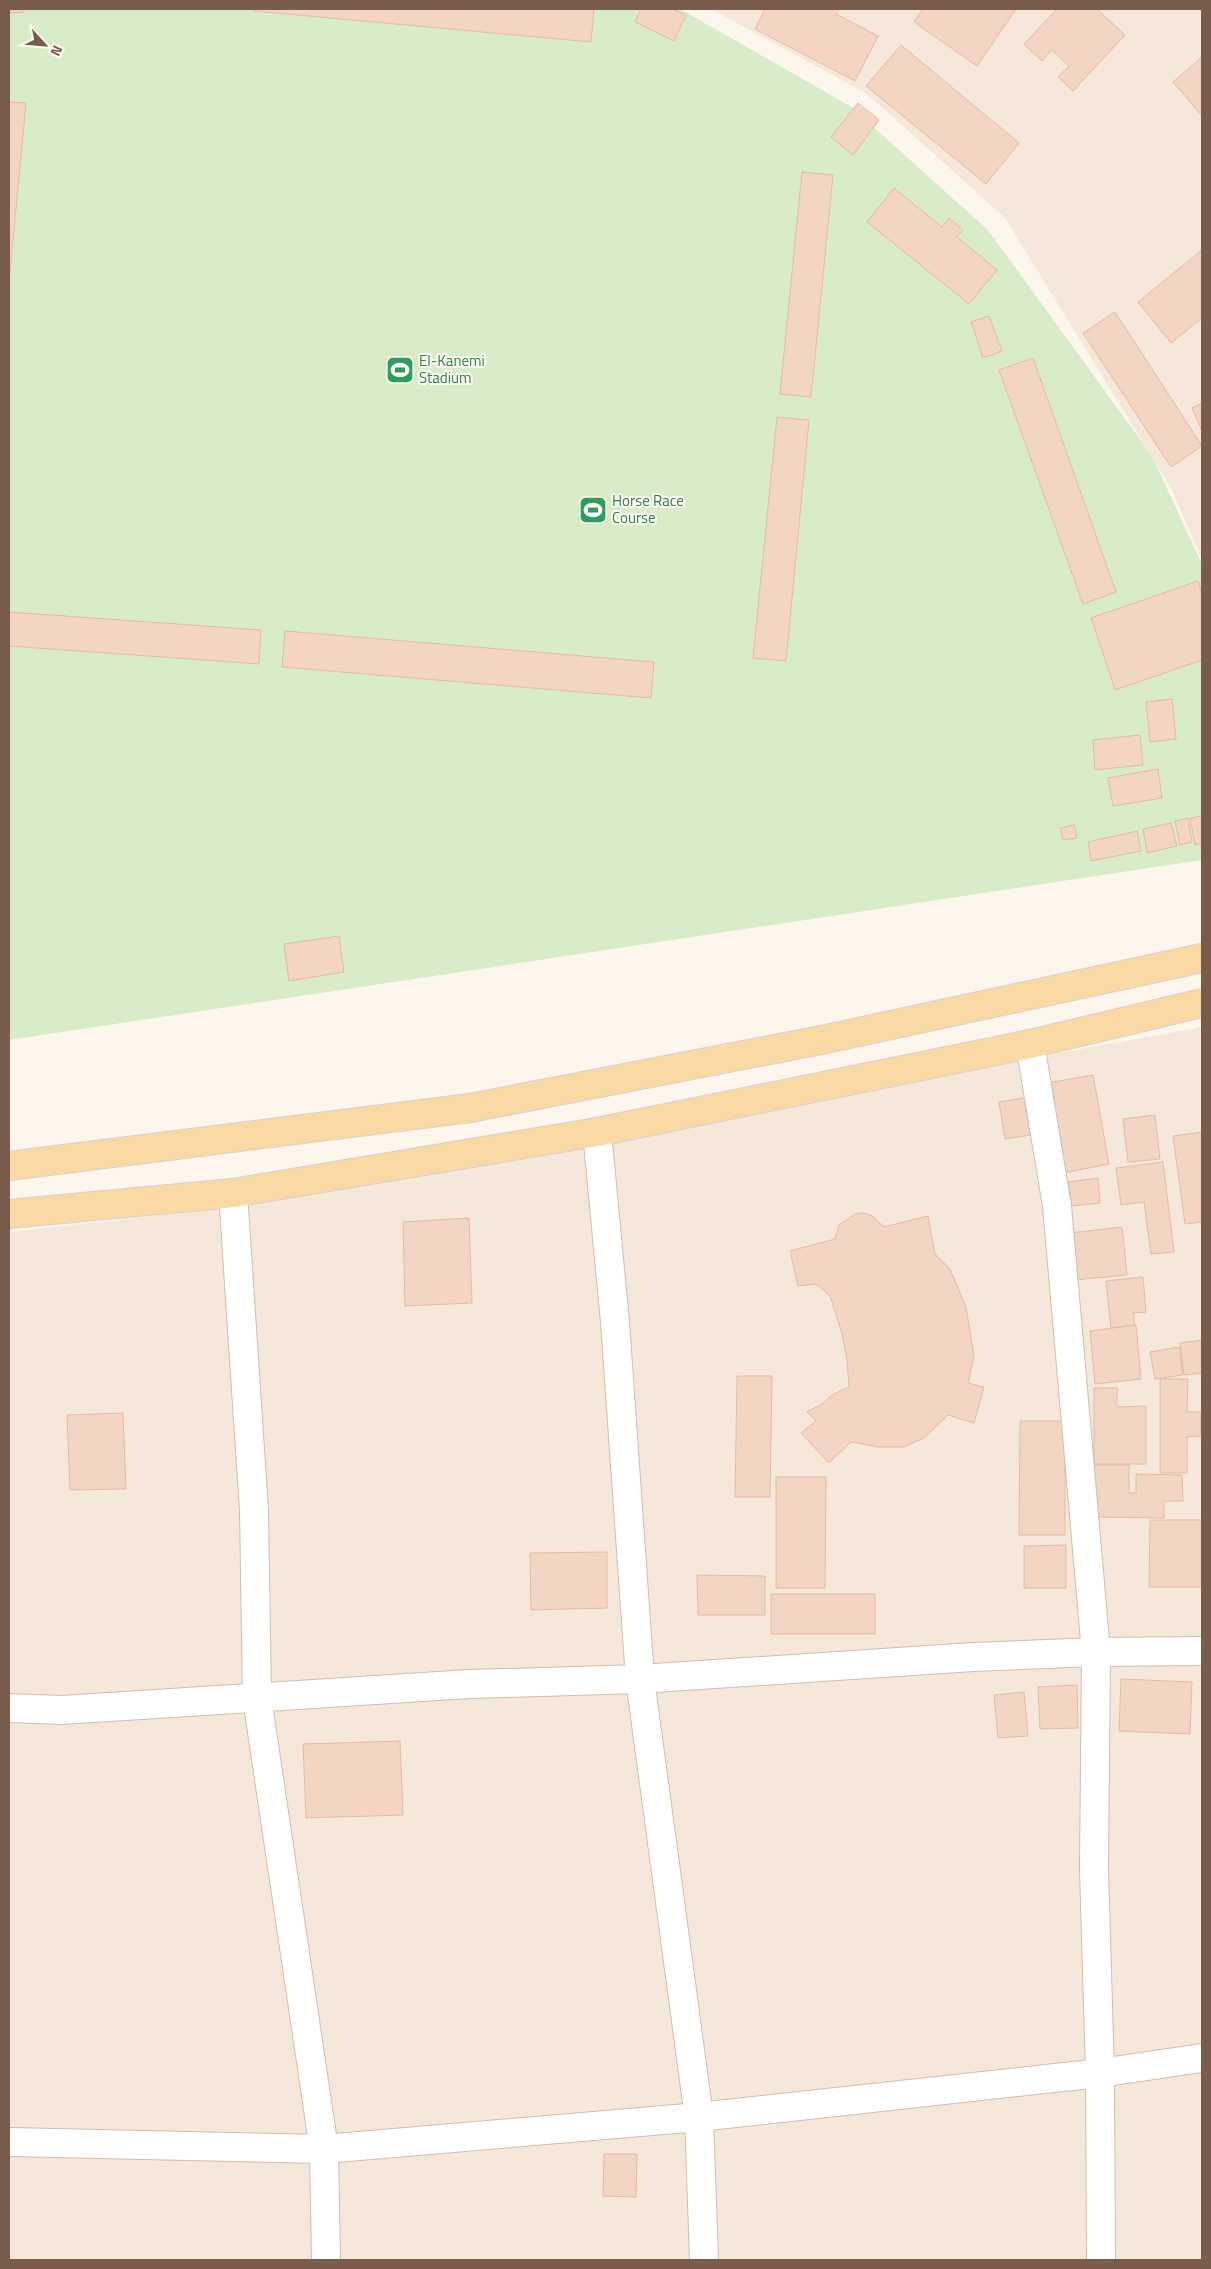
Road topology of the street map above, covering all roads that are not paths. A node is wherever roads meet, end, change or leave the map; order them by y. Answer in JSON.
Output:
{"nodes":[{"id":1,"x":1202,"y":958,"type":"edge"},
{"id":2,"x":1202,"y":1003,"type":"edge"},
{"id":3,"x":1030,"y":1044,"type":"junction"},
{"id":4,"x":597,"y":1132,"type":"junction"},
{"id":5,"x":9,"y":1166,"type":"edge"},
{"id":6,"x":233,"y":1193,"type":"junction"},
{"id":7,"x":9,"y":1214,"type":"edge"},
{"id":8,"x":1096,"y":1652,"type":"junction"},
{"id":9,"x":1202,"y":1652,"type":"edge"},
{"id":10,"x":640,"y":1679,"type":"junction"},
{"id":11,"x":256,"y":1698,"type":"junction"},
{"id":12,"x":9,"y":1708,"type":"edge"},
{"id":13,"x":1202,"y":2058,"type":"edge"},
{"id":14,"x":1100,"y":2073,"type":"junction"},
{"id":15,"x":698,"y":2116,"type":"junction"},
{"id":16,"x":9,"y":2142,"type":"edge"},
{"id":17,"x":324,"y":2149,"type":"junction"},
{"id":18,"x":326,"y":2260,"type":"edge"},
{"id":19,"x":704,"y":2260,"type":"edge"},
{"id":20,"x":1101,"y":2260,"type":"edge"}],
"edges":[{"from":1,"to":5,"type":"main road"},
{"from":2,"to":3,"type":"main road"},
{"from":3,"to":4,"type":"main road"},
{"from":3,"to":8,"type":"street"},
{"from":4,"to":6,"type":"main road"},
{"from":4,"to":10,"type":"street"},
{"from":6,"to":7,"type":"main road"},
{"from":6,"to":11,"type":"street"},
{"from":8,"to":9,"type":"street"},
{"from":8,"to":10,"type":"street"},
{"from":8,"to":14,"type":"street"},
{"from":10,"to":11,"type":"street"},
{"from":10,"to":15,"type":"street"},
{"from":11,"to":12,"type":"street"},
{"from":11,"to":17,"type":"street"},
{"from":13,"to":14,"type":"street"},
{"from":14,"to":15,"type":"street"},
{"from":14,"to":20,"type":"street"},
{"from":15,"to":17,"type":"street"},
{"from":15,"to":19,"type":"street"},
{"from":16,"to":17,"type":"street"},
{"from":17,"to":18,"type":"street"}]}
